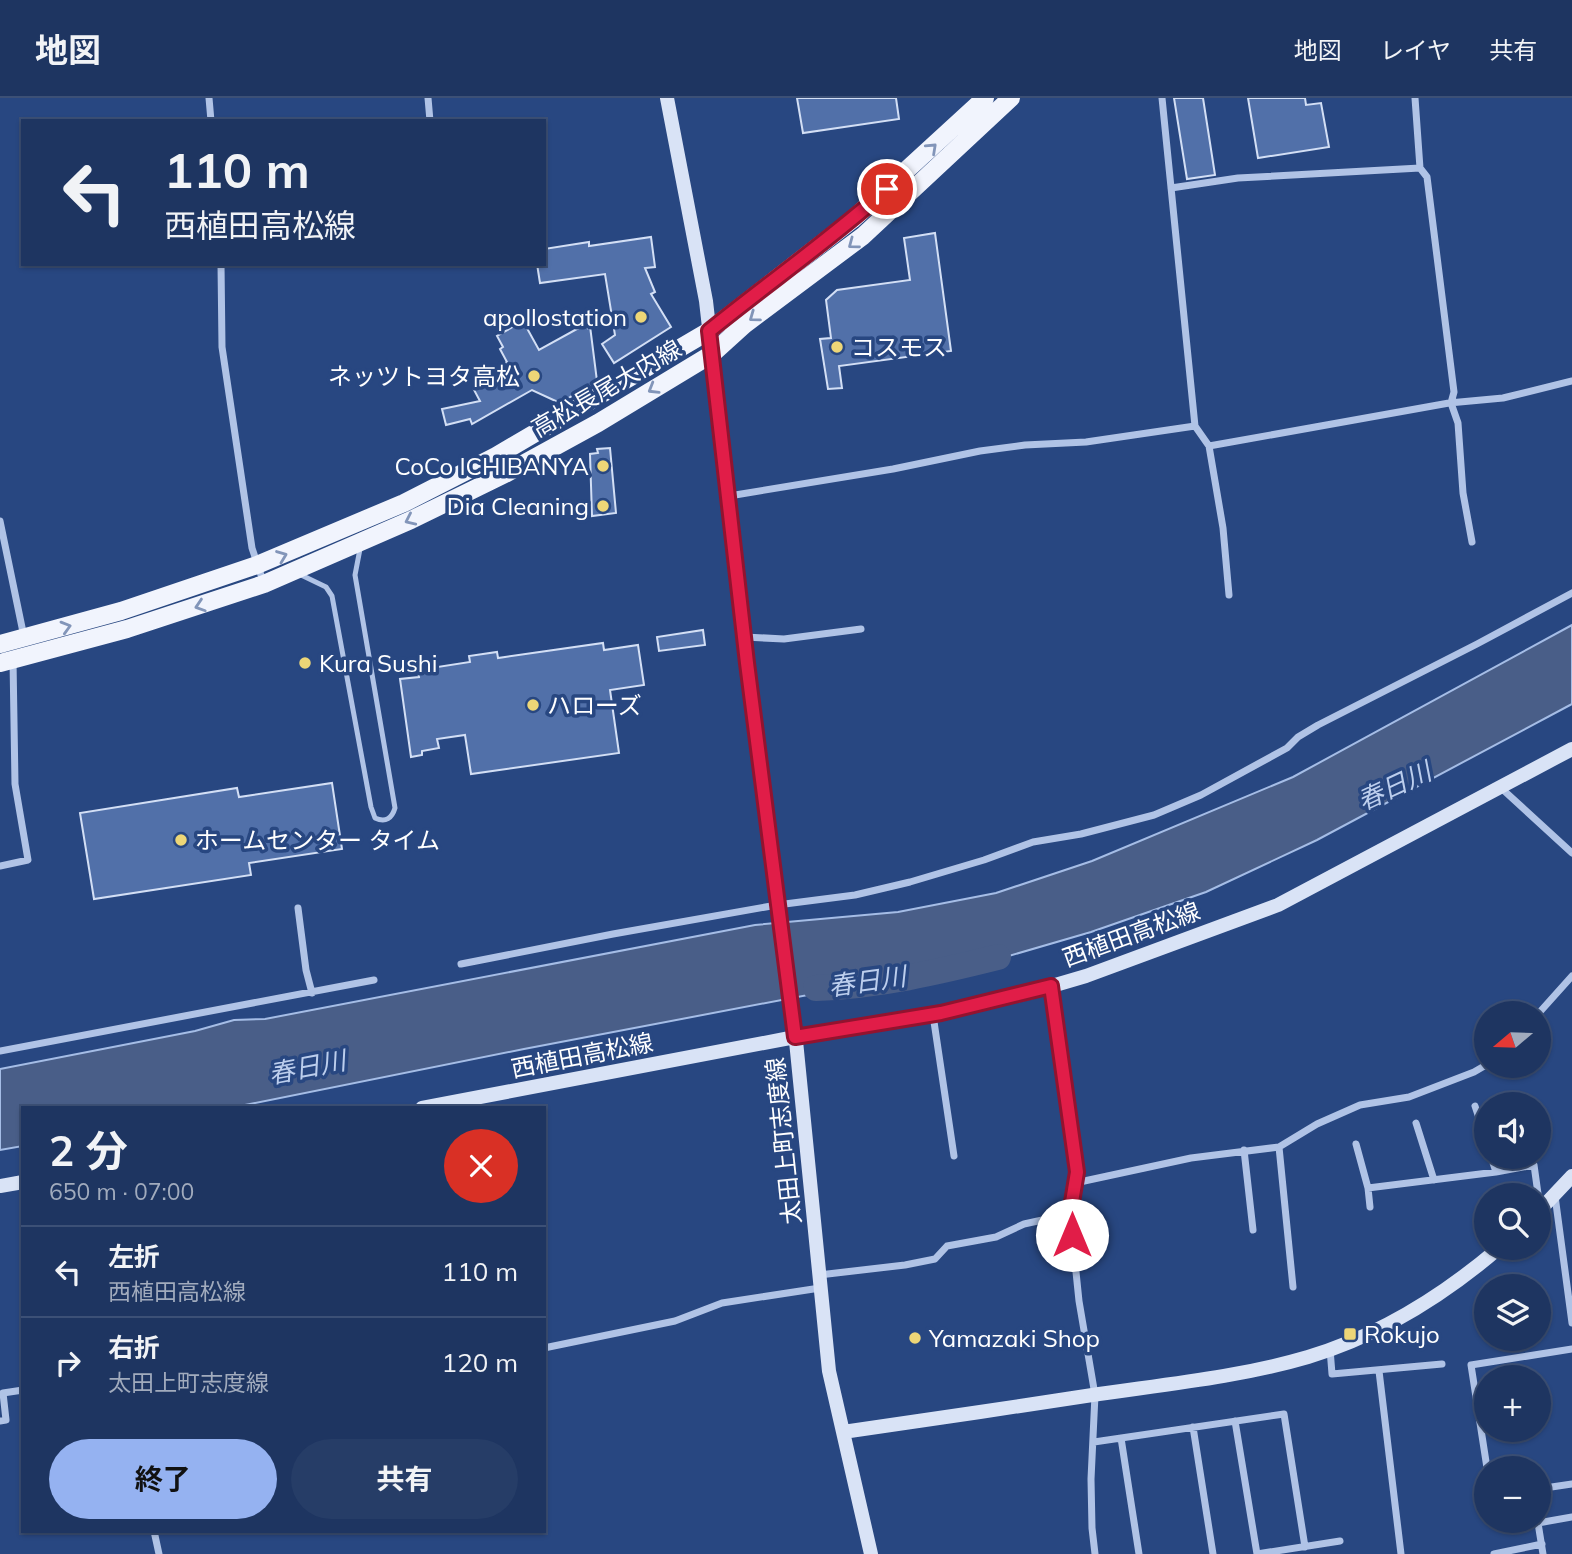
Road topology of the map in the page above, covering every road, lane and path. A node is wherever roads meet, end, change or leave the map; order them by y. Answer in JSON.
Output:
{"nodes":[{"id":1,"x":209,"y":98,"type":"edge"},
{"id":2,"x":428,"y":98,"type":"edge"},
{"id":3,"x":667,"y":98,"type":"edge"},
{"id":4,"x":985,"y":98,"type":"edge"},
{"id":5,"x":1011,"y":98,"type":"edge"},
{"id":6,"x":1162,"y":98,"type":"edge"},
{"id":7,"x":1415,"y":98,"type":"edge"},
{"id":8,"x":211,"y":119,"type":"edge"},
{"id":9,"x":430,"y":119,"type":"edge"},
{"id":10,"x":1420,"y":168,"type":"junction"},
{"id":11,"x":1171,"y":188,"type":"junction"},
{"id":12,"x":221,"y":266,"type":"edge"},
{"id":13,"x":709,"y":331,"type":"junction"},
{"id":14,"x":712,"y":354,"type":"junction"},
{"id":15,"x":1572,"y":382,"type":"edge"},
{"id":16,"x":1451,"y":403,"type":"junction"},
{"id":17,"x":1195,"y":426,"type":"junction"},
{"id":18,"x":1209,"y":446,"type":"junction"},
{"id":19,"x":728,"y":496,"type":"junction"},
{"id":20,"x":0,"y":521,"type":"edge"},
{"id":21,"x":365,"y":540,"type":"junction"},
{"id":22,"x":1472,"y":542,"type":"dead end"},
{"id":23,"x":257,"y":565,"type":"junction"},
{"id":24,"x":293,"y":571,"type":"junction"},
{"id":25,"x":264,"y":584,"type":"junction"},
{"id":26,"x":1572,"y":593,"type":"edge"},
{"id":27,"x":1229,"y":594,"type":"dead end"},
{"id":28,"x":861,"y":629,"type":"dead end"},
{"id":29,"x":744,"y":637,"type":"junction"},
{"id":30,"x":24,"y":638,"type":"junction"},
{"id":31,"x":0,"y":644,"type":"edge"},
{"id":32,"x":6,"y":662,"type":"edge"},
{"id":33,"x":1572,"y":750,"type":"edge"},
{"id":34,"x":1500,"y":787,"type":"junction"},
{"id":35,"x":1572,"y":853,"type":"edge"},
{"id":36,"x":0,"y":866,"type":"edge"},
{"id":37,"x":298,"y":908,"type":"dead end"},
{"id":38,"x":777,"y":909,"type":"junction"},
{"id":39,"x":461,"y":964,"type":"dead end"},
{"id":40,"x":1572,"y":976,"type":"edge"},
{"id":41,"x":374,"y":980,"type":"dead end"},
{"id":42,"x":1051,"y":986,"type":"junction"},
{"id":43,"x":312,"y":993,"type":"junction"},
{"id":44,"x":1550,"y":1001,"type":"edge"},
{"id":45,"x":933,"y":1014,"type":"junction"},
{"id":46,"x":795,"y":1037,"type":"junction"},
{"id":47,"x":0,"y":1051,"type":"edge"},
{"id":48,"x":1474,"y":1072,"type":"edge"},
{"id":49,"x":433,"y":1106,"type":"edge"},
{"id":50,"x":1416,"y":1123,"type":"dead end"},
{"id":51,"x":1356,"y":1144,"type":"dead end"},
{"id":52,"x":1279,"y":1147,"type":"junction"},
{"id":53,"x":1244,"y":1150,"type":"junction"},
{"id":54,"x":954,"y":1156,"type":"dead end"},
{"id":55,"x":1495,"y":1169,"type":"edge"},
{"id":56,"x":1496,"y":1172,"type":"junction"},
{"id":57,"x":1572,"y":1176,"type":"edge"},
{"id":58,"x":1434,"y":1180,"type":"junction"},
{"id":59,"x":21,"y":1182,"type":"edge"},
{"id":60,"x":1076,"y":1183,"type":"junction"},
{"id":61,"x":1536,"y":1183,"type":"edge"},
{"id":62,"x":0,"y":1186,"type":"edge"},
{"id":63,"x":1368,"y":1188,"type":"junction"},
{"id":64,"x":1555,"y":1194,"type":"junction"},
{"id":65,"x":1551,"y":1198,"type":"edge"},
{"id":66,"x":1370,"y":1207,"type":"dead end"},
{"id":67,"x":1070,"y":1214,"type":"junction"},
{"id":68,"x":1253,"y":1230,"type":"dead end"},
{"id":69,"x":1484,"y":1260,"type":"edge"},
{"id":70,"x":820,"y":1282,"type":"junction"},
{"id":71,"x":1569,"y":1286,"type":"edge"},
{"id":72,"x":1293,"y":1287,"type":"dead end"},
{"id":73,"x":1572,"y":1323,"type":"edge"},
{"id":74,"x":546,"y":1348,"type":"edge"},
{"id":75,"x":1331,"y":1349,"type":"junction"},
{"id":76,"x":1572,"y":1349,"type":"edge"},
{"id":77,"x":1442,"y":1364,"type":"dead end"},
{"id":78,"x":1379,"y":1371,"type":"junction"},
{"id":79,"x":21,"y":1390,"type":"edge"},
{"id":80,"x":1094,"y":1395,"type":"junction"},
{"id":81,"x":0,"y":1421,"type":"edge"},
{"id":82,"x":1235,"y":1421,"type":"junction"},
{"id":83,"x":1192,"y":1427,"type":"junction"},
{"id":84,"x":843,"y":1432,"type":"junction"},
{"id":85,"x":1121,"y":1438,"type":"junction"},
{"id":86,"x":1094,"y":1442,"type":"junction"},
{"id":87,"x":1485,"y":1456,"type":"edge"},
{"id":88,"x":1572,"y":1484,"type":"edge"},
{"id":89,"x":1551,"y":1487,"type":"edge"},
{"id":90,"x":1572,"y":1517,"type":"edge"},
{"id":91,"x":154,"y":1533,"type":"edge"},
{"id":92,"x":1340,"y":1541,"type":"dead end"},
{"id":93,"x":1542,"y":1544,"type":"junction"},
{"id":94,"x":1305,"y":1547,"type":"junction"},
{"id":95,"x":159,"y":1554,"type":"edge"},
{"id":96,"x":871,"y":1554,"type":"edge"},
{"id":97,"x":1096,"y":1554,"type":"edge"},
{"id":98,"x":1139,"y":1554,"type":"edge"},
{"id":99,"x":1213,"y":1554,"type":"edge"},
{"id":100,"x":1401,"y":1554,"type":"edge"},
{"id":101,"x":1494,"y":1554,"type":"edge"},
{"id":102,"x":1543,"y":1554,"type":"edge"}],
"edges":[{"from":1,"to":8,"type":"street"},
{"from":2,"to":9,"type":"street"},
{"from":3,"to":13,"type":"main road","name":"太田上町志度線"},
{"from":13,"to":4,"type":"main road","name":"高松長尾大内線","one_way":true},
{"from":5,"to":14,"type":"main road","name":"高松長尾大内線","one_way":true},
{"from":6,"to":11,"type":"street"},
{"from":7,"to":10,"type":"street"},
{"from":10,"to":11,"type":"street"},
{"from":10,"to":16,"type":"street"},
{"from":11,"to":17,"type":"street"},
{"from":12,"to":23,"type":"street"},
{"from":13,"to":14,"type":"main road","name":"太田上町志度線"},
{"from":23,"to":13,"type":"main road","name":"高松長尾大内線","one_way":true},
{"from":14,"to":19,"type":"main road","name":"太田上町志度線"},
{"from":14,"to":21,"type":"main road","name":"高松長尾大内線","one_way":true},
{"from":15,"to":16,"type":"street"},
{"from":16,"to":18,"type":"street"},
{"from":16,"to":22,"type":"street"},
{"from":17,"to":18,"type":"street"},
{"from":17,"to":19,"type":"street"},
{"from":18,"to":27,"type":"street"},
{"from":19,"to":29,"type":"main road","name":"太田上町志度線"},
{"from":20,"to":30,"type":"street"},
{"from":21,"to":24,"type":"main road","name":"高松長尾大内線"},
{"from":21,"to":24,"type":"lane"},
{"from":23,"to":25,"type":"street"},
{"from":30,"to":23,"type":"main road","name":"高松長尾大内線","one_way":true},
{"from":24,"to":25,"type":"main road","name":"高松長尾大内線"},
{"from":25,"to":32,"type":"main road","name":"高松長尾大内線","one_way":true},
{"from":26,"to":38,"type":"street"},
{"from":28,"to":29,"type":"street"},
{"from":29,"to":38,"type":"main road","name":"太田上町志度線"},
{"from":30,"to":31,"type":"main road","name":"高松長尾大内線"},
{"from":30,"to":32,"type":"street"},
{"from":32,"to":36,"type":"street"},
{"from":33,"to":34,"type":"main road","name":"西植田高松線"},
{"from":34,"to":35,"type":"street"},
{"from":34,"to":42,"type":"main road","name":"西植田高松線"},
{"from":37,"to":43,"type":"street"},
{"from":38,"to":39,"type":"street"},
{"from":38,"to":46,"type":"main road","name":"太田上町志度線"},
{"from":40,"to":44,"type":"street"},
{"from":41,"to":43,"type":"street"},
{"from":42,"to":45,"type":"main road","name":"西植田高松線"},
{"from":42,"to":60,"type":"street"},
{"from":43,"to":47,"type":"street"},
{"from":45,"to":46,"type":"main road","name":"西植田高松線"},
{"from":45,"to":54,"type":"street"},
{"from":46,"to":49,"type":"main road","name":"西植田高松線"},
{"from":46,"to":70,"type":"main road","name":"太田上町志度線"},
{"from":48,"to":52,"type":"street"},
{"from":50,"to":58,"type":"street"},
{"from":51,"to":63,"type":"street"},
{"from":52,"to":53,"type":"street"},
{"from":52,"to":72,"type":"street"},
{"from":53,"to":60,"type":"street"},
{"from":53,"to":68,"type":"street"},
{"from":55,"to":56,"type":"street"},
{"from":56,"to":58,"type":"street"},
{"from":56,"to":61,"type":"street"},
{"from":57,"to":64,"type":"main road"},
{"from":58,"to":63,"type":"street"},
{"from":59,"to":62,"type":"main road"},
{"from":60,"to":67,"type":"street"},
{"from":63,"to":66,"type":"street"},
{"from":64,"to":65,"type":"main road"},
{"from":64,"to":71,"type":"street"},
{"from":67,"to":70,"type":"street"},
{"from":67,"to":80,"type":"street"},
{"from":69,"to":75,"type":"main road"},
{"from":70,"to":74,"type":"street"},
{"from":70,"to":84,"type":"main road","name":"太田上町志度線"},
{"from":71,"to":73,"type":"street"},
{"from":75,"to":78,"type":"street"},
{"from":75,"to":80,"type":"main road"},
{"from":76,"to":87,"type":"street"},
{"from":77,"to":78,"type":"street"},
{"from":78,"to":100,"type":"street"},
{"from":79,"to":81,"type":"street"},
{"from":80,"to":84,"type":"main road"},
{"from":80,"to":86,"type":"street"},
{"from":82,"to":83,"type":"street"},
{"from":82,"to":94,"type":"street"},
{"from":82,"to":94,"type":"street"},
{"from":83,"to":85,"type":"street"},
{"from":83,"to":99,"type":"street"},
{"from":84,"to":96,"type":"main road","name":"太田上町志度線"},
{"from":85,"to":86,"type":"street"},
{"from":85,"to":98,"type":"street"},
{"from":86,"to":97,"type":"street"},
{"from":88,"to":89,"type":"street"},
{"from":90,"to":93,"type":"street"},
{"from":91,"to":95,"type":"street"},
{"from":92,"to":94,"type":"street"},
{"from":93,"to":101,"type":"street"},
{"from":93,"to":102,"type":"street"}]}
